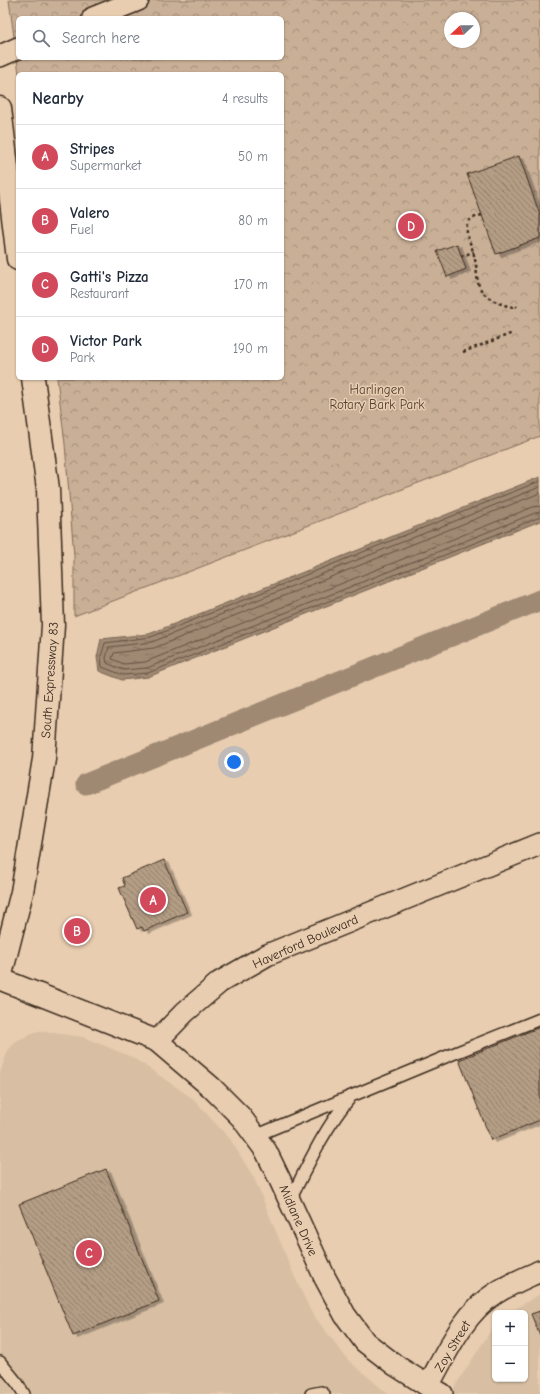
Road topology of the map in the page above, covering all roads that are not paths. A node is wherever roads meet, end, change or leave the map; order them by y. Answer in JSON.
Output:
{"nodes":[{"id":1,"x":138,"y":0,"type":"edge"},
{"id":2,"x":98,"y":16,"type":"edge"},
{"id":3,"x":16,"y":49,"type":"edge"},
{"id":4,"x":0,"y":56,"type":"edge"},
{"id":5,"x":0,"y":108,"type":"edge"},
{"id":6,"x":5,"y":196,"type":"edge"},
{"id":7,"x":16,"y":249,"type":"edge"},
{"id":8,"x":34,"y":380,"type":"edge"},
{"id":9,"x":540,"y":844,"type":"edge"},
{"id":10,"x":0,"y":978,"type":"edge"},
{"id":11,"x":540,"y":1019,"type":"edge"},
{"id":12,"x":157,"y":1041,"type":"junction"},
{"id":13,"x":351,"y":1096,"type":"junction"},
{"id":14,"x":255,"y":1136,"type":"junction"},
{"id":15,"x":290,"y":1200,"type":"junction"},
{"id":16,"x":540,"y":1271,"type":"edge"},
{"id":17,"x":0,"y":1362,"type":"edge"},
{"id":18,"x":435,"y":1390,"type":"edge"},
{"id":19,"x":24,"y":1394,"type":"edge"},
{"id":20,"x":311,"y":1394,"type":"edge"},
{"id":21,"x":324,"y":1394,"type":"edge"}],
"edges":[{"from":1,"to":2,"type":"street"},
{"from":3,"to":4,"type":"street"},
{"from":5,"to":6,"type":"main road"},
{"from":6,"to":7,"type":"main road"},
{"from":8,"to":10,"type":"main road","name":"South Expressway 83"},
{"from":9,"to":12,"type":"street","name":"Haverford Boulevard"},
{"from":10,"to":12,"type":"street"},
{"from":11,"to":13,"type":"lane"},
{"from":12,"to":14,"type":"street","name":"Midlane Drive"},
{"from":13,"to":14,"type":"lane"},
{"from":13,"to":15,"type":"lane"},
{"from":14,"to":15,"type":"street","name":"Midlane Drive"},
{"from":15,"to":18,"type":"street","name":"Midlane Drive"},
{"from":16,"to":18,"type":"street","name":"Zoy Street"},
{"from":17,"to":19,"type":"lane"},
{"from":20,"to":21,"type":"lane"}]}
